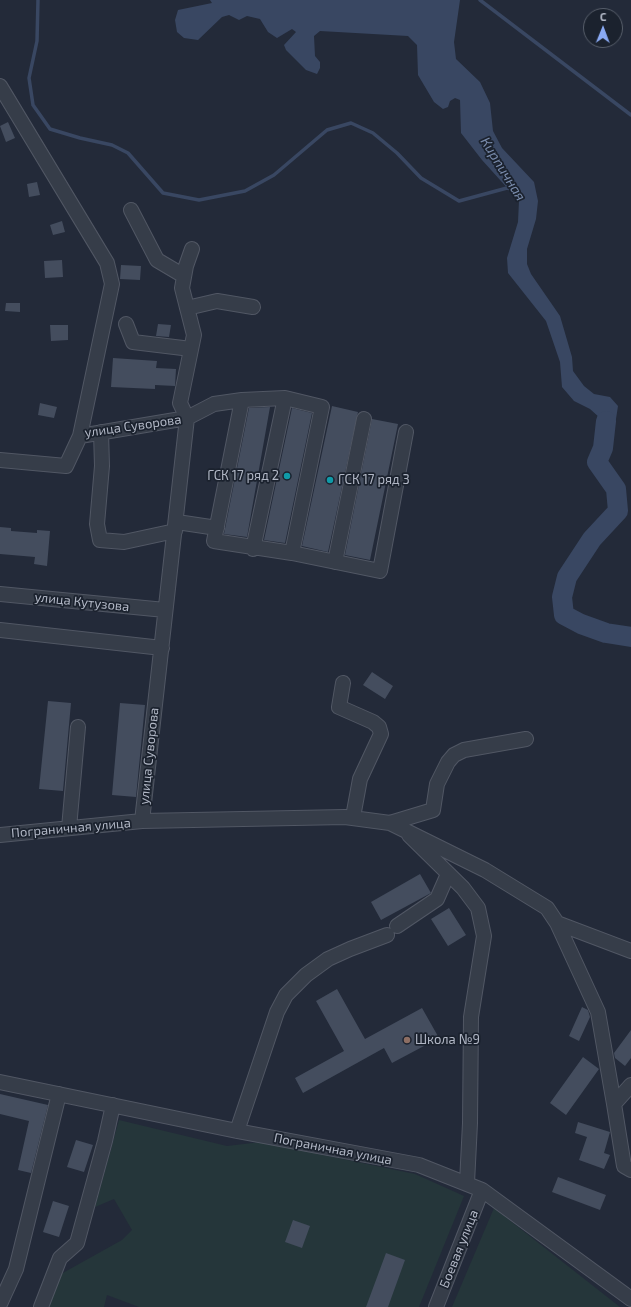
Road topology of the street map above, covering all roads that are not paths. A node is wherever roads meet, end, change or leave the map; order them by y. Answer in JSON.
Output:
{"nodes":[{"id":1,"x":0,"y":86,"type":"edge"},
{"id":2,"x":131,"y":210,"type":"dead end"},
{"id":3,"x":192,"y":249,"type":"dead end"},
{"id":4,"x":184,"y":276,"type":"junction"},
{"id":5,"x":253,"y":307,"type":"dead end"},
{"id":6,"x":187,"y":308,"type":"junction"},
{"id":7,"x":126,"y":324,"type":"dead end"},
{"id":8,"x":191,"y":349,"type":"junction"},
{"id":9,"x":285,"y":398,"type":"junction"},
{"id":10,"x":242,"y":400,"type":"junction"},
{"id":11,"x":187,"y":418,"type":"junction"},
{"id":12,"x":364,"y":419,"type":"dead end"},
{"id":13,"x":101,"y":432,"type":"junction"},
{"id":14,"x":406,"y":432,"type":"dead end"},
{"id":15,"x":80,"y":436,"type":"junction"},
{"id":16,"x":0,"y":460,"type":"edge"},
{"id":17,"x":176,"y":526,"type":"junction"},
{"id":18,"x":217,"y":528,"type":"junction"},
{"id":19,"x":253,"y":549,"type":"junction"},
{"id":20,"x":292,"y":553,"type":"junction"},
{"id":21,"x":336,"y":562,"type":"junction"},
{"id":22,"x":0,"y":594,"type":"edge"},
{"id":23,"x":165,"y":610,"type":"junction"},
{"id":24,"x":0,"y":630,"type":"edge"},
{"id":25,"x":162,"y":648,"type":"junction"},
{"id":26,"x":343,"y":684,"type":"dead end"},
{"id":27,"x":78,"y":727,"type":"dead end"},
{"id":28,"x":526,"y":740,"type":"dead end"},
{"id":29,"x":353,"y":817,"type":"junction"},
{"id":30,"x":142,"y":821,"type":"junction"},
{"id":31,"x":396,"y":825,"type":"junction"},
{"id":32,"x":69,"y":828,"type":"junction"},
{"id":33,"x":0,"y":835,"type":"edge"},
{"id":34,"x":448,"y":874,"type":"junction"},
{"id":35,"x":557,"y":923,"type":"junction"},
{"id":36,"x":631,"y":951,"type":"edge"},
{"id":37,"x":0,"y":1082,"type":"edge"},
{"id":38,"x":631,"y":1085,"type":"edge"},
{"id":39,"x":59,"y":1094,"type":"junction"},
{"id":40,"x":614,"y":1104,"type":"junction"},
{"id":41,"x":113,"y":1105,"type":"junction"},
{"id":42,"x":237,"y":1131,"type":"junction"},
{"id":43,"x":631,"y":1170,"type":"edge"},
{"id":44,"x":467,"y":1183,"type":"junction"},
{"id":45,"x":482,"y":1190,"type":"junction"},
{"id":46,"x":631,"y":1299,"type":"edge"},
{"id":47,"x":0,"y":1304,"type":"edge"},
{"id":48,"x":41,"y":1307,"type":"edge"},
{"id":49,"x":436,"y":1307,"type":"edge"}],
"edges":[{"from":1,"to":15,"type":"street","name":"улица Суворова"},
{"from":2,"to":4,"type":"street"},
{"from":3,"to":4,"type":"street"},
{"from":4,"to":6,"type":"street"},
{"from":5,"to":6,"type":"street"},
{"from":6,"to":8,"type":"street"},
{"from":7,"to":8,"type":"street"},
{"from":8,"to":11,"type":"street"},
{"from":9,"to":10,"type":"street"},
{"from":9,"to":19,"type":"street"},
{"from":9,"to":20,"type":"street"},
{"from":10,"to":11,"type":"street"},
{"from":10,"to":18,"type":"street"},
{"from":11,"to":13,"type":"street","name":"улица Суворова"},
{"from":11,"to":17,"type":"street","name":"улица Суворова"},
{"from":12,"to":21,"type":"street"},
{"from":13,"to":15,"type":"street","name":"улица Суворова"},
{"from":13,"to":17,"type":"street"},
{"from":14,"to":21,"type":"street"},
{"from":15,"to":16,"type":"street"},
{"from":17,"to":18,"type":"street"},
{"from":17,"to":23,"type":"street","name":"улица Суворова"},
{"from":18,"to":19,"type":"street"},
{"from":19,"to":20,"type":"street"},
{"from":20,"to":21,"type":"street"},
{"from":22,"to":23,"type":"street","name":"улица Кутузова"},
{"from":23,"to":25,"type":"street","name":"улица Суворова"},
{"from":24,"to":25,"type":"street"},
{"from":25,"to":30,"type":"street","name":"улица Суворова"},
{"from":26,"to":29,"type":"street"},
{"from":27,"to":32,"type":"street"},
{"from":28,"to":31,"type":"street"},
{"from":29,"to":30,"type":"street","name":"Пограничная улица"},
{"from":29,"to":31,"type":"street","name":"Пограничная улица"},
{"from":30,"to":32,"type":"street","name":"Пограничная улица"},
{"from":31,"to":34,"type":"street"},
{"from":31,"to":35,"type":"street"},
{"from":32,"to":33,"type":"street","name":"Пограничная улица"},
{"from":34,"to":42,"type":"street"},
{"from":34,"to":44,"type":"street"},
{"from":35,"to":36,"type":"street"},
{"from":35,"to":40,"type":"street"},
{"from":37,"to":39,"type":"street","name":"Пограничная улица"},
{"from":38,"to":40,"type":"street"},
{"from":39,"to":41,"type":"street","name":"Пограничная улица"},
{"from":39,"to":47,"type":"street"},
{"from":40,"to":43,"type":"street"},
{"from":41,"to":42,"type":"street","name":"Пограничная улица"},
{"from":41,"to":48,"type":"street"},
{"from":42,"to":44,"type":"street","name":"Пограничная улица"},
{"from":44,"to":45,"type":"street","name":"Пограничная улица"},
{"from":45,"to":46,"type":"street","name":"Пограничная улица"},
{"from":45,"to":49,"type":"street","name":"Боевая улица"}]}
